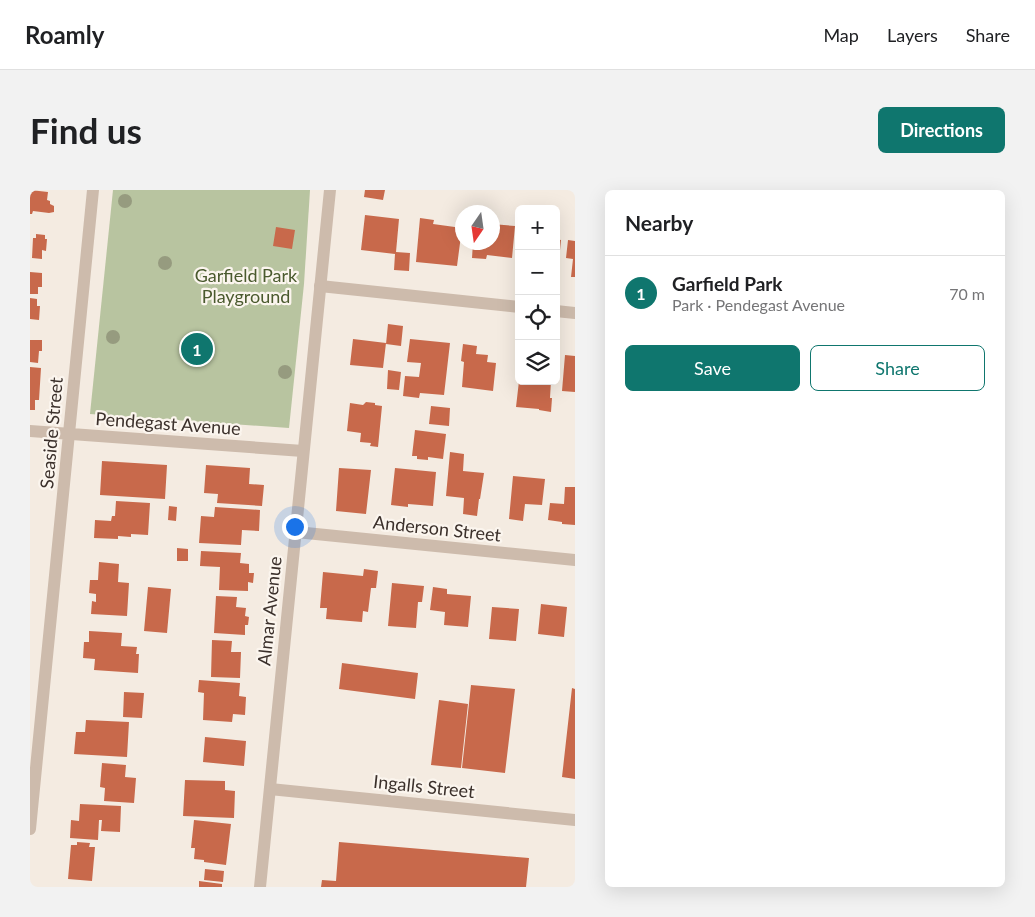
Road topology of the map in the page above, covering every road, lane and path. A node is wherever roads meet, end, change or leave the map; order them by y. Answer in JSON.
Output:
{"nodes":[{"id":1,"x":93,"y":190,"type":"edge"},
{"id":2,"x":330,"y":190,"type":"edge"},
{"id":3,"x":320,"y":286,"type":"junction"},
{"id":4,"x":515,"y":307,"type":"edge"},
{"id":5,"x":560,"y":311,"type":"edge"},
{"id":6,"x":575,"y":313,"type":"edge"},
{"id":7,"x":30,"y":431,"type":"edge"},
{"id":8,"x":69,"y":434,"type":"junction"},
{"id":9,"x":304,"y":451,"type":"junction"},
{"id":10,"x":296,"y":532,"type":"junction"},
{"id":11,"x":575,"y":560,"type":"edge"},
{"id":12,"x":270,"y":789,"type":"junction"},
{"id":13,"x":575,"y":820,"type":"edge"},
{"id":14,"x":30,"y":829,"type":"edge"},
{"id":15,"x":260,"y":887,"type":"edge"}],
"edges":[{"from":1,"to":8,"type":"street","name":"Seaside Street"},
{"from":2,"to":3,"type":"street","name":"Almar Avenue"},
{"from":3,"to":4,"type":"street"},
{"from":3,"to":9,"type":"street","name":"Almar Avenue"},
{"from":5,"to":6,"type":"street"},
{"from":7,"to":8,"type":"street","name":"Pendegast Avenue"},
{"from":8,"to":9,"type":"street","name":"Pendegast Avenue"},
{"from":8,"to":14,"type":"street","name":"Seaside Street"},
{"from":9,"to":10,"type":"street","name":"Almar Avenue"},
{"from":10,"to":11,"type":"street","name":"Anderson Street"},
{"from":10,"to":12,"type":"street","name":"Almar Avenue"},
{"from":12,"to":13,"type":"street","name":"Ingalls Street"},
{"from":12,"to":15,"type":"street","name":"Almar Avenue"}]}
